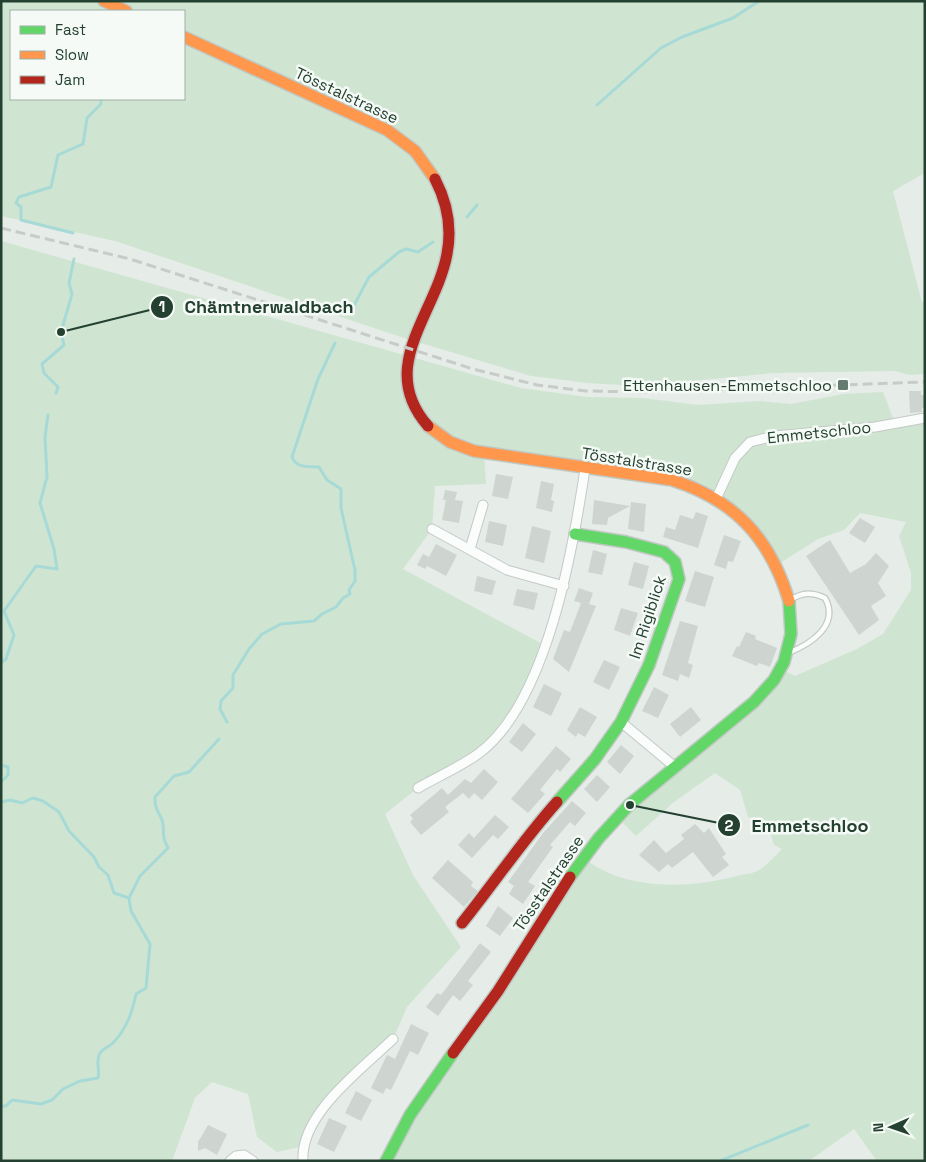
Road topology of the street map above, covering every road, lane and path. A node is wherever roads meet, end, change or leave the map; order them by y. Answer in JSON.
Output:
{"nodes":[{"id":1,"x":104,"y":1,"type":"edge"},
{"id":2,"x":124,"y":10,"type":"edge"},
{"id":3,"x":185,"y":37,"type":"edge"},
{"id":4,"x":925,"y":418,"type":"edge"},
{"id":5,"x":585,"y":469,"type":"junction"},
{"id":6,"x":716,"y":498,"type":"junction"},
{"id":7,"x":483,"y":505,"type":"dead end"},
{"id":8,"x":432,"y":529,"type":"dead end"},
{"id":9,"x":575,"y":534,"type":"junction"},
{"id":10,"x":470,"y":549,"type":"junction"},
{"id":11,"x":564,"y":586,"type":"junction"},
{"id":12,"x":790,"y":601,"type":"junction"},
{"id":13,"x":787,"y":653,"type":"junction"},
{"id":14,"x":621,"y":722,"type":"junction"},
{"id":15,"x":675,"y":767,"type":"junction"},
{"id":16,"x":418,"y":788,"type":"dead end"},
{"id":17,"x":462,"y":923,"type":"dead end"},
{"id":18,"x":392,"y":1039,"type":"dead end"},
{"id":19,"x":230,"y":1161,"type":"edge"},
{"id":20,"x":254,"y":1161,"type":"edge"},
{"id":21,"x":303,"y":1161,"type":"edge"},
{"id":22,"x":386,"y":1161,"type":"edge"}],
"edges":[{"from":1,"to":2,"type":"main road"},
{"from":3,"to":5,"type":"main road","name":"Tösstalstrasse"},
{"from":4,"to":6,"type":"street","name":"Emmetschloo"},
{"from":5,"to":6,"type":"main road","name":"Tösstalstrasse"},
{"from":5,"to":9,"type":"street"},
{"from":6,"to":12,"type":"main road","name":"Tösstalstrasse"},
{"from":7,"to":10,"type":"street"},
{"from":8,"to":10,"type":"street"},
{"from":9,"to":11,"type":"street"},
{"from":9,"to":14,"type":"main road","name":"Im Rigiblick"},
{"from":10,"to":11,"type":"street"},
{"from":11,"to":16,"type":"street"},
{"from":12,"to":13,"type":"main road","name":"Tösstalstrasse"},
{"from":12,"to":13,"type":"lane"},
{"from":13,"to":15,"type":"main road","name":"Tösstalstrasse"},
{"from":14,"to":15,"type":"street"},
{"from":14,"to":17,"type":"main road","name":"Im Rigiblick"},
{"from":15,"to":22,"type":"main road","name":"Tösstalstrasse"},
{"from":18,"to":21,"type":"street"},
{"from":19,"to":20,"type":"street"}]}
